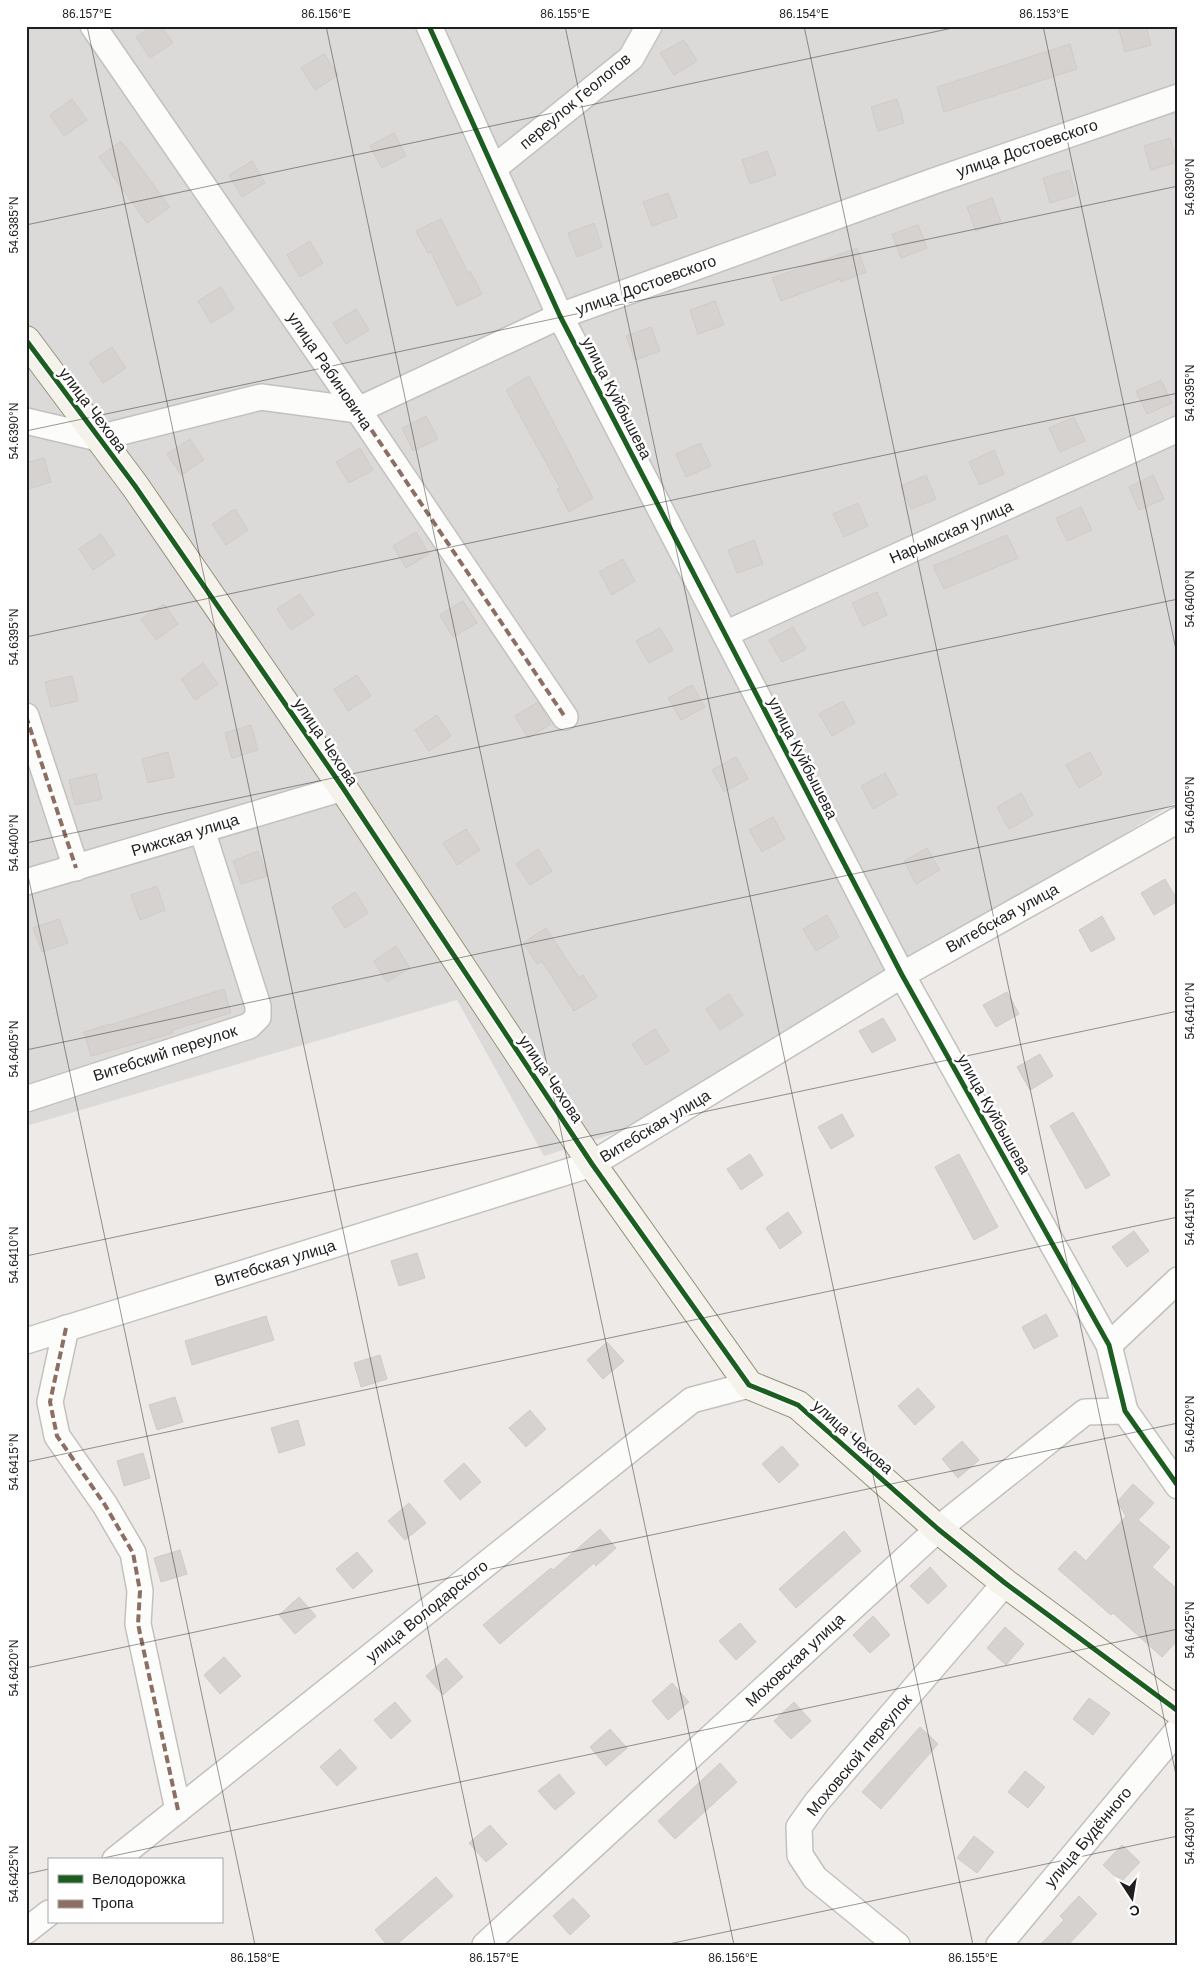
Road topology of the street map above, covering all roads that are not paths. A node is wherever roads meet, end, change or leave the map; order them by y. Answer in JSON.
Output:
{"nodes":[{"id":1,"x":93,"y":26,"type":"edge"},
{"id":2,"x":429,"y":26,"type":"edge"},
{"id":3,"x":649,"y":26,"type":"edge"},
{"id":4,"x":1178,"y":97,"type":"edge"},
{"id":5,"x":494,"y":168,"type":"junction"},
{"id":6,"x":560,"y":316,"type":"junction"},
{"id":7,"x":26,"y":340,"type":"edge"},
{"id":8,"x":358,"y":410,"type":"junction"},
{"id":9,"x":26,"y":421,"type":"edge"},
{"id":10,"x":1178,"y":429,"type":"edge"},
{"id":11,"x":98,"y":438,"type":"junction"},
{"id":12,"x":725,"y":634,"type":"junction"},
{"id":13,"x":26,"y":716,"type":"edge"},
{"id":14,"x":565,"y":717,"type":"dead end"},
{"id":15,"x":343,"y":788,"type":"junction"},
{"id":16,"x":1178,"y":820,"type":"edge"},
{"id":17,"x":202,"y":830,"type":"junction"},
{"id":18,"x":76,"y":868,"type":"junction"},
{"id":19,"x":26,"y":882,"type":"edge"},
{"id":20,"x":902,"y":975,"type":"junction"},
{"id":21,"x":26,"y":1099,"type":"edge"},
{"id":22,"x":592,"y":1164,"type":"junction"},
{"id":23,"x":1178,"y":1280,"type":"edge"},
{"id":24,"x":66,"y":1328,"type":"junction"},
{"id":25,"x":26,"y":1341,"type":"edge"},
{"id":26,"x":1109,"y":1345,"type":"junction"},
{"id":27,"x":749,"y":1384,"type":"junction"},
{"id":28,"x":1125,"y":1411,"type":"junction"},
{"id":29,"x":1178,"y":1486,"type":"edge"},
{"id":30,"x":938,"y":1529,"type":"junction"},
{"id":31,"x":1005,"y":1583,"type":"junction"},
{"id":32,"x":1178,"y":1711,"type":"edge"},
{"id":33,"x":1178,"y":1730,"type":"edge"},
{"id":34,"x":178,"y":1810,"type":"junction"},
{"id":35,"x":118,"y":1858,"type":"edge"},
{"id":36,"x":48,"y":1914,"type":"edge"},
{"id":37,"x":26,"y":1931,"type":"edge"},
{"id":38,"x":485,"y":1945,"type":"edge"},
{"id":39,"x":897,"y":1945,"type":"edge"},
{"id":40,"x":999,"y":1945,"type":"edge"}],
"edges":[{"from":1,"to":8,"type":"street","name":"улица Рабиновича"},
{"from":2,"to":5,"type":"street","name":"улица Куйбышева"},
{"from":3,"to":5,"type":"street","name":"переулок Геологов"},
{"from":4,"to":6,"type":"street","name":"улица Достоевского"},
{"from":5,"to":6,"type":"street","name":"улица Куйбышева"},
{"from":6,"to":8,"type":"street","name":"улица Достоевского"},
{"from":6,"to":12,"type":"street","name":"улица Куйбышева"},
{"from":7,"to":11,"type":"street","name":"улица Чехова"},
{"from":8,"to":11,"type":"street"},
{"from":8,"to":14,"type":"street","name":"улица Рабиновича"},
{"from":9,"to":11,"type":"street"},
{"from":10,"to":12,"type":"street","name":"Нарымская улица"},
{"from":11,"to":15,"type":"street","name":"улица Чехова"},
{"from":12,"to":20,"type":"street","name":"улица Куйбышева"},
{"from":13,"to":18,"type":"street"},
{"from":15,"to":17,"type":"street","name":"Рижская улица"},
{"from":15,"to":22,"type":"street","name":"улица Чехова"},
{"from":16,"to":20,"type":"street","name":"Витебская улица"},
{"from":17,"to":18,"type":"street","name":"Рижская улица"},
{"from":17,"to":21,"type":"street","name":"Витебский переулок"},
{"from":18,"to":19,"type":"street","name":"Рижская улица"},
{"from":20,"to":22,"type":"street","name":"Витебская улица"},
{"from":20,"to":26,"type":"street","name":"улица Куйбышева"},
{"from":22,"to":24,"type":"street","name":"Витебская улица"},
{"from":22,"to":27,"type":"street","name":"улица Чехова"},
{"from":23,"to":26,"type":"street"},
{"from":24,"to":25,"type":"street","name":"Витебская улица"},
{"from":24,"to":34,"type":"street"},
{"from":26,"to":28,"type":"street","name":"улица Куйбышева"},
{"from":27,"to":30,"type":"street","name":"улица Чехова"},
{"from":27,"to":34,"type":"street","name":"улица Володарского"},
{"from":28,"to":29,"type":"street","name":"улица Куйбышева"},
{"from":28,"to":30,"type":"street","name":"Моховская улица"},
{"from":30,"to":31,"type":"street","name":"улица Чехова"},
{"from":30,"to":38,"type":"street","name":"Моховская улица"},
{"from":31,"to":32,"type":"street","name":"улица Чехова"},
{"from":31,"to":39,"type":"street","name":"Моховской переулок"},
{"from":33,"to":40,"type":"street","name":"улица Будённого"},
{"from":34,"to":35,"type":"street","name":"улица Володарского"},
{"from":36,"to":37,"type":"street"}]}
